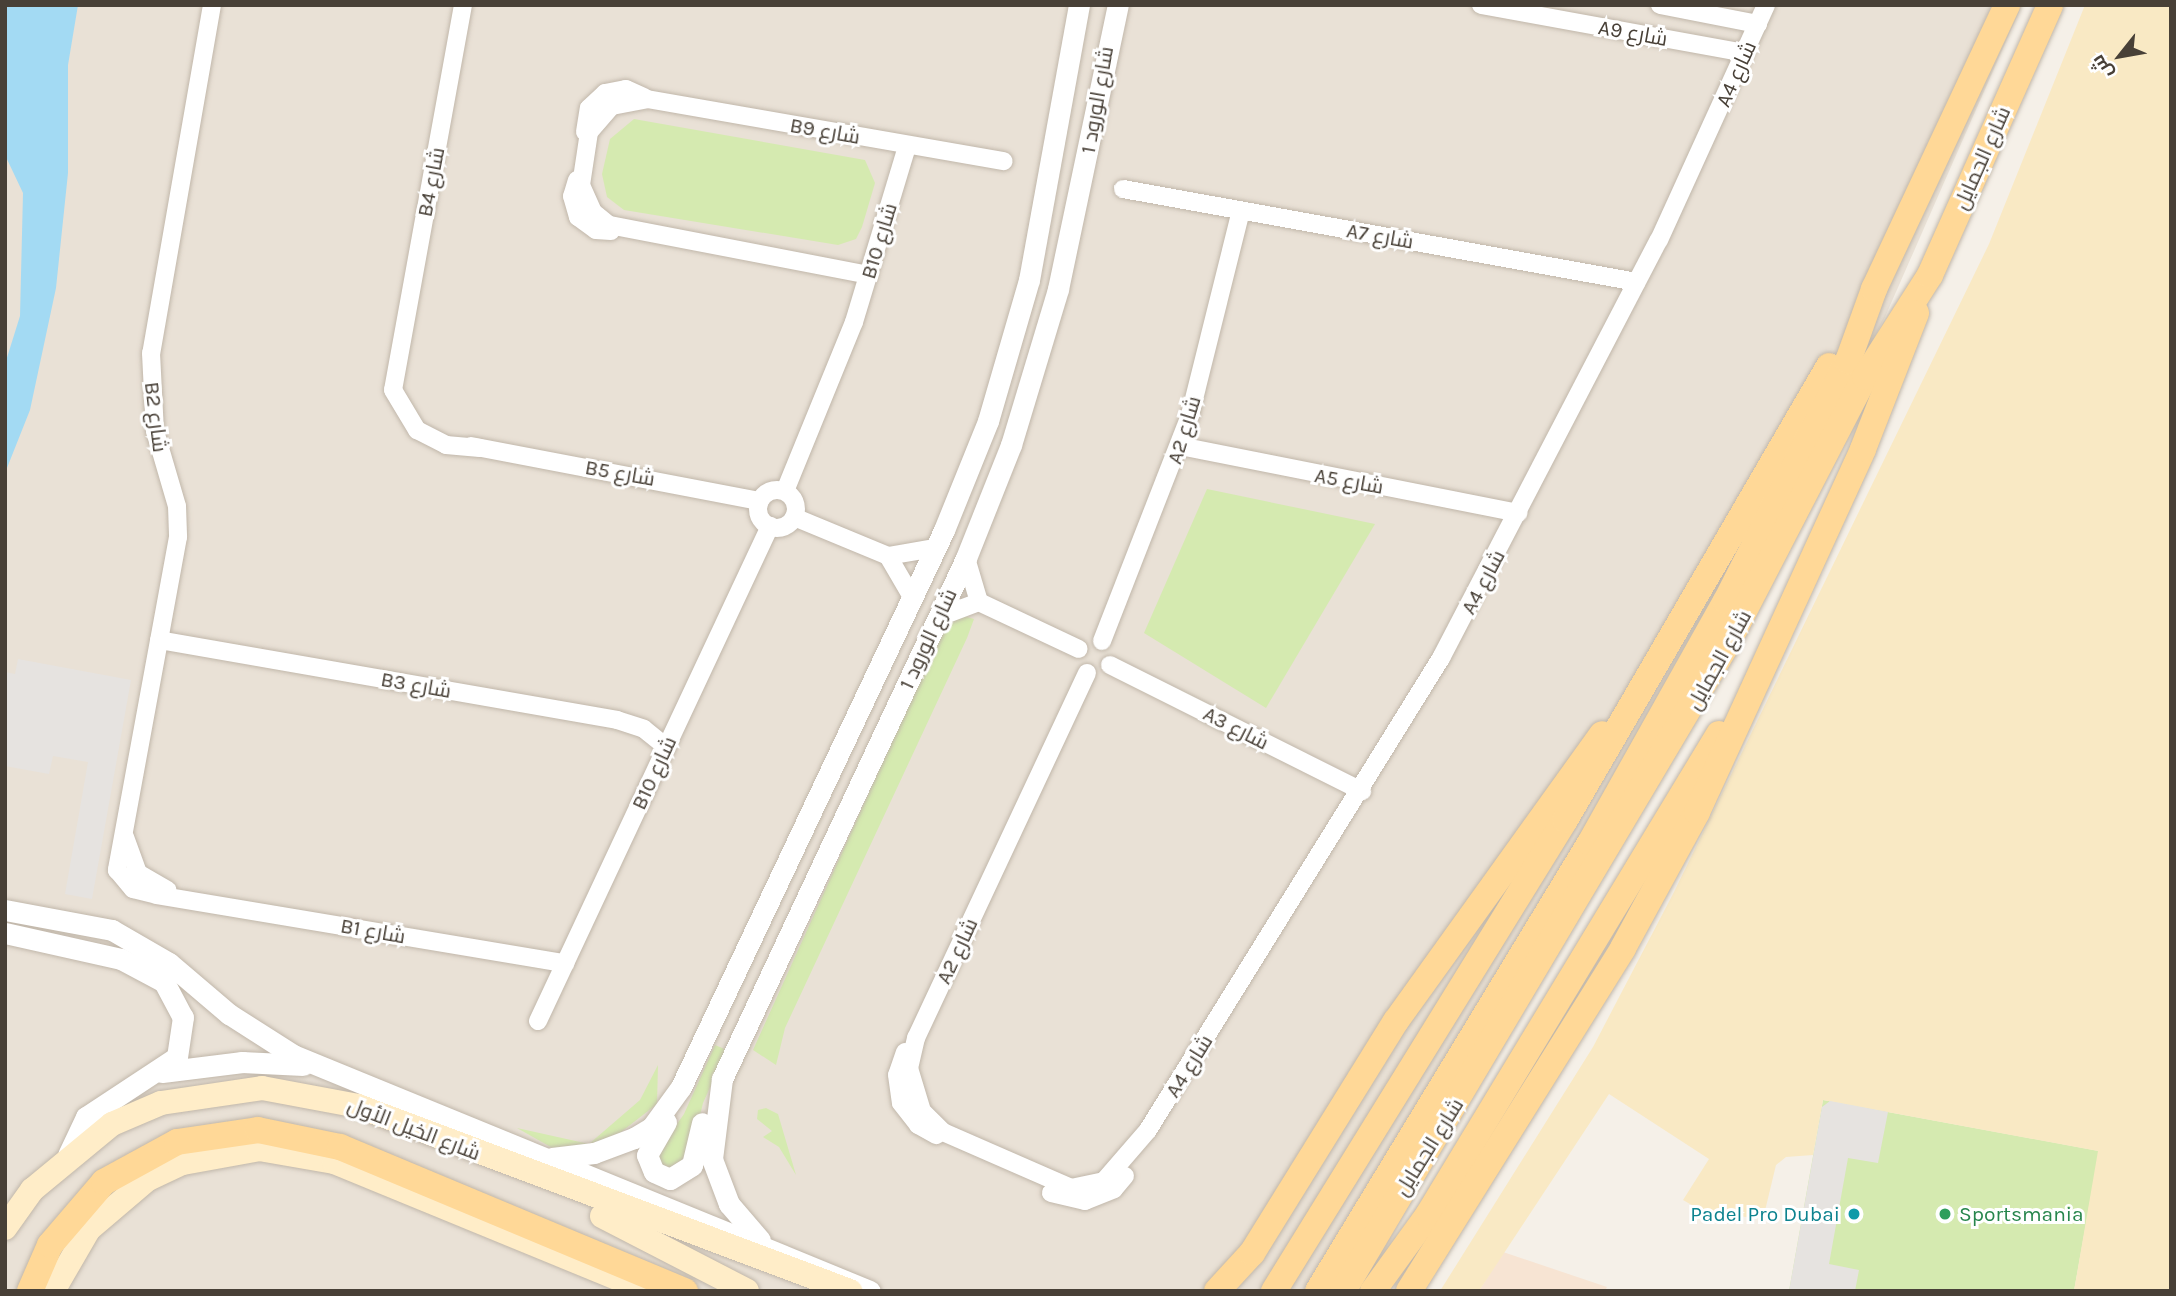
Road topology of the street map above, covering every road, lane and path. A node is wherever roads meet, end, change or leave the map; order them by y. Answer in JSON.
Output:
{"nodes":[{"id":1,"x":212,"y":5,"type":"edge"},
{"id":2,"x":463,"y":5,"type":"edge"},
{"id":3,"x":1079,"y":5,"type":"edge"},
{"id":4,"x":1118,"y":5,"type":"edge"},
{"id":5,"x":1481,"y":5,"type":"edge"},
{"id":6,"x":1660,"y":5,"type":"edge"},
{"id":7,"x":1766,"y":5,"type":"edge"},
{"id":8,"x":2007,"y":5,"type":"edge"},
{"id":9,"x":2050,"y":5,"type":"edge"},
{"id":10,"x":1758,"y":24,"type":"junction"},
{"id":11,"x":1744,"y":53,"type":"junction"},
{"id":12,"x":907,"y":146,"type":"junction"},
{"id":13,"x":1004,"y":161,"type":"dead end"},
{"id":14,"x":1122,"y":189,"type":"dead end"},
{"id":15,"x":1241,"y":211,"type":"junction"},
{"id":16,"x":869,"y":275,"type":"junction"},
{"id":17,"x":1930,"y":275,"type":"junction"},
{"id":18,"x":1637,"y":282,"type":"junction"},
{"id":19,"x":1874,"y":289,"type":"junction"},
{"id":20,"x":1180,"y":446,"type":"junction"},
{"id":21,"x":480,"y":448,"type":"joint"},
{"id":22,"x":785,"y":491,"type":"junction"},
{"id":23,"x":760,"y":501,"type":"junction"},
{"id":24,"x":1518,"y":513,"type":"junction"},
{"id":25,"x":794,"y":517,"type":"junction"},
{"id":26,"x":770,"y":526,"type":"junction"},
{"id":27,"x":935,"y":548,"type":"junction"},
{"id":28,"x":888,"y":556,"type":"junction"},
{"id":29,"x":966,"y":558,"type":"junction"},
{"id":30,"x":912,"y":597,"type":"junction"},
{"id":31,"x":979,"y":602,"type":"junction"},
{"id":32,"x":939,"y":617,"type":"junction"},
{"id":33,"x":159,"y":640,"type":"junction"},
{"id":34,"x":1102,"y":641,"type":"junction"},
{"id":35,"x":1079,"y":649,"type":"junction"},
{"id":36,"x":1110,"y":665,"type":"junction"},
{"id":37,"x":1087,"y":673,"type":"junction"},
{"id":38,"x":1742,"y":702,"type":"junction"},
{"id":39,"x":1628,"y":709,"type":"junction"},
{"id":40,"x":666,"y":747,"type":"junction"},
{"id":41,"x":1362,"y":791,"type":"junction"},
{"id":42,"x":125,"y":827,"type":"joint"},
{"id":43,"x":5,"y":910,"type":"edge"},
{"id":44,"x":5,"y":933,"type":"edge"},
{"id":45,"x":565,"y":963,"type":"junction"},
{"id":46,"x":538,"y":1021,"type":"dead end"},
{"id":47,"x":916,"y":1038,"type":"joint"},
{"id":48,"x":699,"y":1055,"type":"junction"},
{"id":49,"x":323,"y":1067,"type":"junction"},
{"id":50,"x":162,"y":1072,"type":"junction"},
{"id":51,"x":722,"y":1079,"type":"junction"},
{"id":52,"x":68,"y":1155,"type":"junction"},
{"id":53,"x":552,"y":1158,"type":"junction"},
{"id":54,"x":563,"y":1186,"type":"junction"},
{"id":55,"x":5,"y":1228,"type":"edge"},
{"id":56,"x":760,"y":1240,"type":"junction"},
{"id":57,"x":1427,"y":1265,"type":"junction"},
{"id":58,"x":1275,"y":1287,"type":"edge"},
{"id":59,"x":30,"y":1291,"type":"edge"},
{"id":60,"x":53,"y":1291,"type":"edge"},
{"id":61,"x":649,"y":1291,"type":"edge"},
{"id":62,"x":685,"y":1291,"type":"edge"},
{"id":63,"x":747,"y":1291,"type":"edge"},
{"id":64,"x":850,"y":1291,"type":"edge"},
{"id":65,"x":870,"y":1291,"type":"edge"},
{"id":66,"x":1217,"y":1291,"type":"edge"},
{"id":67,"x":1318,"y":1291,"type":"edge"},
{"id":68,"x":1343,"y":1291,"type":"edge"},
{"id":69,"x":1373,"y":1291,"type":"edge"},
{"id":70,"x":1409,"y":1291,"type":"edge"},
{"id":71,"x":1417,"y":1291,"type":"edge"}],
"edges":[{"from":1,"to":33,"type":"street","name":"B2 شارع"},
{"from":2,"to":21,"type":"street","name":"B4 شارع"},
{"from":3,"to":27,"type":"street","name":"شارع الورود 1"},
{"from":4,"to":29,"type":"street","name":"شارع الورود 1"},
{"from":5,"to":11,"type":"street","name":"A9 شارع"},
{"from":6,"to":10,"type":"street","name":"A9 شارع"},
{"from":7,"to":10,"type":"street","name":"A4 شارع"},
{"from":8,"to":19,"type":"main road","name":"شارع الجمايل"},
{"from":9,"to":17,"type":"main road","name":"شارع الجمايل"},
{"from":10,"to":11,"type":"street","name":"A4 شارع"},
{"from":11,"to":18,"type":"street","name":"A4 شارع"},
{"from":12,"to":13,"type":"street","name":"B9 شارع"},
{"from":12,"to":16,"type":"street","name":"B10 شارع"},
{"from":12,"to":16,"type":"street","name":"B9 شارع"},
{"from":14,"to":15,"type":"street","name":"A7 شارع"},
{"from":15,"to":18,"type":"street","name":"A7 شارع"},
{"from":15,"to":20,"type":"street","name":"A2 شارع"},
{"from":16,"to":22,"type":"street","name":"B10 شارع"},
{"from":17,"to":38,"type":"main road"},
{"from":17,"to":68,"type":"main road","name":"شارع الجمايل"},
{"from":18,"to":24,"type":"street","name":"A4 شارع"},
{"from":19,"to":39,"type":"main road"},
{"from":19,"to":67,"type":"main road","name":"شارع الجمايل"},
{"from":20,"to":24,"type":"street","name":"A5 شارع"},
{"from":20,"to":34,"type":"street","name":"A2 شارع"},
{"from":21,"to":23,"type":"street","name":"B5 شارع"},
{"from":22,"to":23,"type":"street"},
{"from":22,"to":25,"type":"street"},
{"from":23,"to":26,"type":"street"},
{"from":24,"to":41,"type":"street","name":"A4 شارع"},
{"from":25,"to":26,"type":"street"},
{"from":25,"to":28,"type":"street"},
{"from":26,"to":40,"type":"street","name":"B10 شارع"},
{"from":27,"to":28,"type":"street"},
{"from":27,"to":30,"type":"street","name":"شارع الورود 1"},
{"from":28,"to":30,"type":"street"},
{"from":29,"to":31,"type":"street"},
{"from":29,"to":32,"type":"street","name":"شارع الورود 1"},
{"from":30,"to":48,"type":"street","name":"شارع الورود 1"},
{"from":31,"to":32,"type":"street"},
{"from":31,"to":35,"type":"street"},
{"from":32,"to":51,"type":"street","name":"شارع الورود 1"},
{"from":33,"to":40,"type":"street","name":"B3 شارع"},
{"from":33,"to":42,"type":"street","name":"B2 شارع"},
{"from":34,"to":35,"type":"street"},
{"from":34,"to":36,"type":"street"},
{"from":35,"to":37,"type":"street"},
{"from":36,"to":37,"type":"street"},
{"from":36,"to":41,"type":"street","name":"A3 شارع"},
{"from":37,"to":47,"type":"street","name":"A2 شارع"},
{"from":38,"to":57,"type":"main road"},
{"from":38,"to":69,"type":"main road"},
{"from":39,"to":58,"type":"main road"},
{"from":39,"to":66,"type":"main road"},
{"from":40,"to":45,"type":"street","name":"B10 شارع"},
{"from":41,"to":47,"type":"street","name":"A4 شارع"},
{"from":42,"to":45,"type":"street","name":"B1 شارع"},
{"from":43,"to":49,"type":"street"},
{"from":44,"to":50,"type":"street"},
{"from":45,"to":46,"type":"street","name":"B10 شارع"},
{"from":48,"to":51,"type":"street"},
{"from":48,"to":53,"type":"street","name":"شارع الورود 1"},
{"from":49,"to":50,"type":"street"},
{"from":49,"to":53,"type":"street"},
{"from":50,"to":52,"type":"street"},
{"from":51,"to":56,"type":"street","name":"شارع الورود 1"},
{"from":52,"to":54,"type":"main road","name":"شارع الخيل الأول"},
{"from":52,"to":55,"type":"main road","name":"شارع الخيل الأول"},
{"from":53,"to":56,"type":"street"},
{"from":54,"to":63,"type":"main road"},
{"from":54,"to":64,"type":"main road","name":"شارع الخيل الأول"},
{"from":56,"to":65,"type":"street"},
{"from":57,"to":70,"type":"main road"},
{"from":57,"to":71,"type":"main road"},
{"from":59,"to":62,"type":"main road"},
{"from":60,"to":61,"type":"main road"}]}
